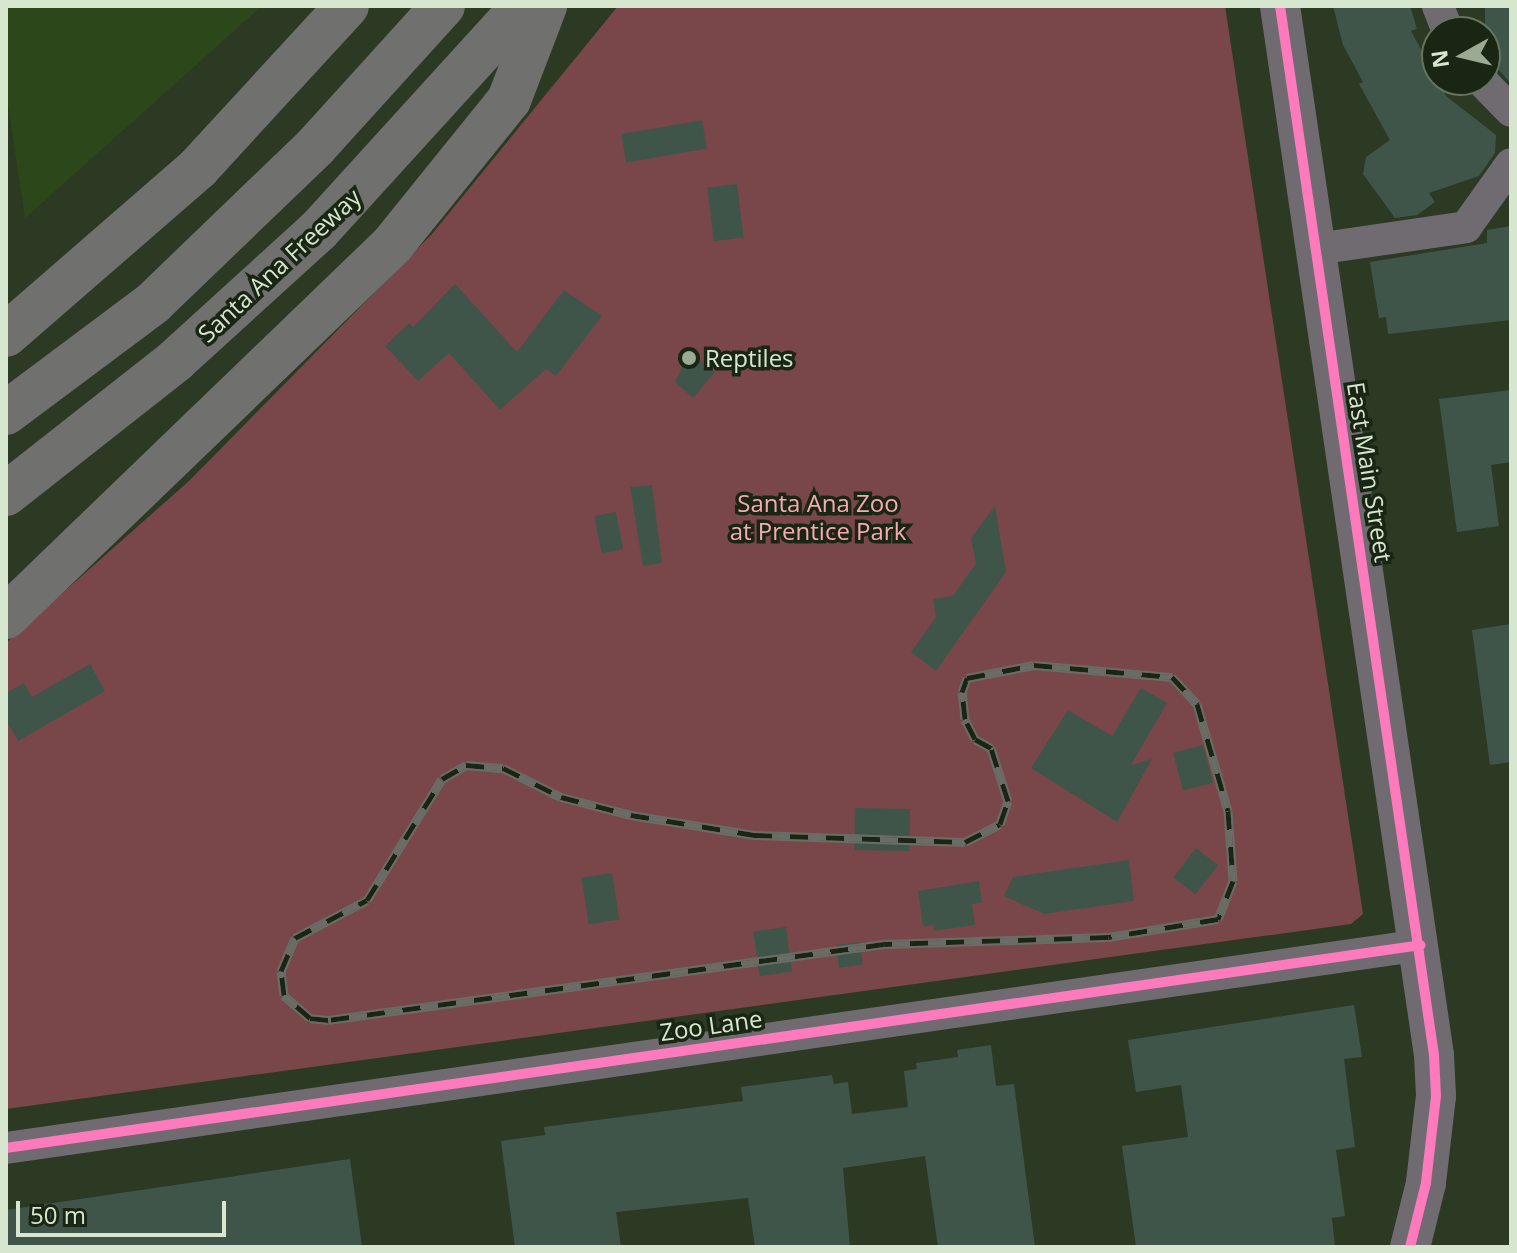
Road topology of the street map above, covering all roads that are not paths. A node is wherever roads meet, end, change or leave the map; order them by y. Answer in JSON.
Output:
{"nodes":[{"id":1,"x":347,"y":6,"type":"edge"},
{"id":2,"x":405,"y":6,"type":"edge"},
{"id":3,"x":443,"y":6,"type":"edge"},
{"id":4,"x":477,"y":6,"type":"edge"},
{"id":5,"x":523,"y":6,"type":"edge"},
{"id":6,"x":545,"y":6,"type":"edge"},
{"id":7,"x":1280,"y":6,"type":"edge"},
{"id":8,"x":1496,"y":96,"type":"edge"},
{"id":9,"x":1511,"y":111,"type":"edge"},
{"id":10,"x":1511,"y":164,"type":"edge"},
{"id":11,"x":318,"y":231,"type":"junction"},
{"id":12,"x":1316,"y":249,"type":"junction"},
{"id":13,"x":6,"y":335,"type":"edge"},
{"id":14,"x":6,"y":385,"type":"edge"},
{"id":15,"x":6,"y":413,"type":"edge"},
{"id":16,"x":6,"y":494,"type":"edge"},
{"id":17,"x":6,"y":617,"type":"edge"},
{"id":18,"x":1421,"y":945,"type":"junction"},
{"id":19,"x":6,"y":1148,"type":"edge"},
{"id":20,"x":1426,"y":1183,"type":"junction"},
{"id":21,"x":1410,"y":1247,"type":"edge"},
{"id":22,"x":1432,"y":1247,"type":"edge"}],
"edges":[{"from":1,"to":13,"type":"highway"},
{"from":2,"to":14,"type":"highway"},
{"from":3,"to":15,"type":"highway"},
{"from":4,"to":11,"type":"highway"},
{"from":5,"to":11,"type":"highway","name":"Santa Ana Freeway"},
{"from":6,"to":17,"type":"highway"},
{"from":7,"to":12,"type":"street","name":"East Main Street"},
{"from":8,"to":9,"type":"street"},
{"from":10,"to":12,"type":"street"},
{"from":11,"to":16,"type":"highway","name":"Santa Ana Freeway"},
{"from":12,"to":18,"type":"street","name":"East Main Street"},
{"from":18,"to":19,"type":"street","name":"Zoo Lane"},
{"from":18,"to":20,"type":"street","name":"East Main Street"},
{"from":20,"to":21,"type":"street"},
{"from":20,"to":22,"type":"street"}]}
